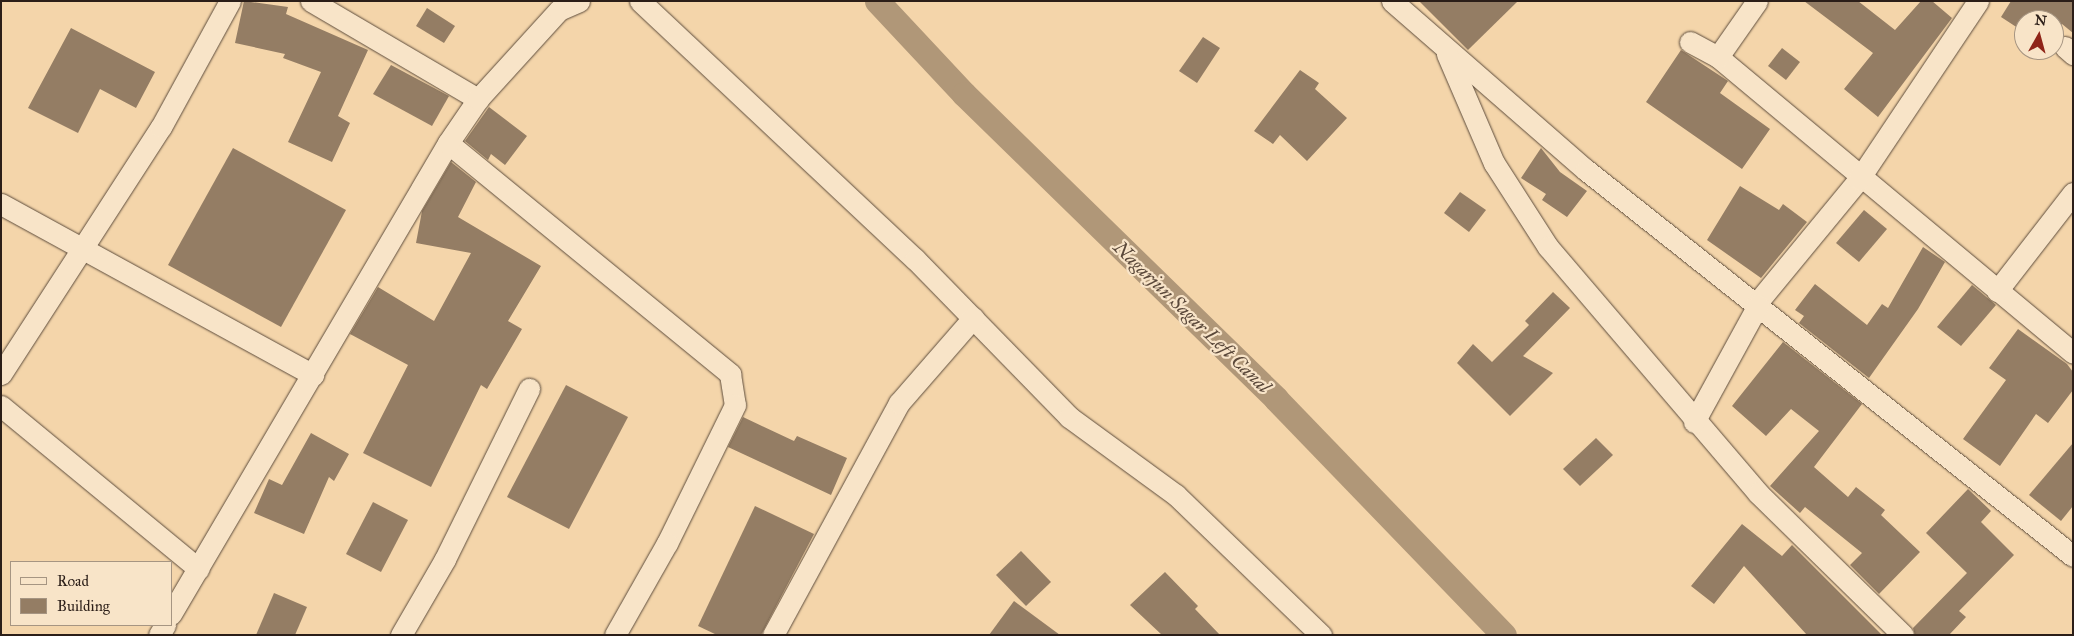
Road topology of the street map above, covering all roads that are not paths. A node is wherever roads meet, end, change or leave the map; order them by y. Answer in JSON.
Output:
{"nodes":[{"id":1,"x":230,"y":1,"type":"edge"},
{"id":2,"x":310,"y":1,"type":"edge"},
{"id":3,"x":579,"y":1,"type":"edge"},
{"id":4,"x":640,"y":1,"type":"edge"},
{"id":5,"x":1392,"y":1,"type":"edge"},
{"id":6,"x":1757,"y":1,"type":"edge"},
{"id":7,"x":1978,"y":1,"type":"edge"},
{"id":8,"x":1690,"y":42,"type":"dead end"},
{"id":9,"x":1445,"y":48,"type":"junction"},
{"id":10,"x":1718,"y":58,"type":"junction"},
{"id":11,"x":478,"y":99,"type":"junction"},
{"id":12,"x":448,"y":143,"type":"junction"},
{"id":13,"x":1859,"y":179,"type":"junction"},
{"id":14,"x":2073,"y":193,"type":"edge"},
{"id":15,"x":1,"y":204,"type":"edge"},
{"id":16,"x":84,"y":250,"type":"junction"},
{"id":17,"x":1997,"y":291,"type":"junction"},
{"id":18,"x":1757,"y":304,"type":"junction"},
{"id":19,"x":973,"y":318,"type":"junction"},
{"id":20,"x":2073,"y":353,"type":"edge"},
{"id":21,"x":1,"y":374,"type":"edge"},
{"id":22,"x":313,"y":376,"type":"junction"},
{"id":23,"x":529,"y":390,"type":"dead end"},
{"id":24,"x":1,"y":406,"type":"edge"},
{"id":25,"x":1694,"y":422,"type":"junction"},
{"id":26,"x":2073,"y":556,"type":"edge"},
{"id":27,"x":199,"y":568,"type":"junction"},
{"id":28,"x":172,"y":612,"type":"edge"},
{"id":29,"x":401,"y":635,"type":"edge"},
{"id":30,"x":615,"y":635,"type":"edge"},
{"id":31,"x":773,"y":635,"type":"edge"},
{"id":32,"x":1321,"y":635,"type":"edge"},
{"id":33,"x":1903,"y":635,"type":"edge"}],
"edges":[{"from":1,"to":16,"type":"street"},
{"from":2,"to":11,"type":"street"},
{"from":3,"to":11,"type":"street"},
{"from":4,"to":19,"type":"street"},
{"from":5,"to":9,"type":"street"},
{"from":6,"to":10,"type":"street"},
{"from":7,"to":13,"type":"street"},
{"from":8,"to":10,"type":"street"},
{"from":9,"to":18,"type":"street"},
{"from":9,"to":25,"type":"street"},
{"from":10,"to":13,"type":"street"},
{"from":11,"to":12,"type":"street"},
{"from":12,"to":22,"type":"street"},
{"from":12,"to":30,"type":"street"},
{"from":13,"to":17,"type":"street"},
{"from":13,"to":18,"type":"street"},
{"from":14,"to":17,"type":"street"},
{"from":15,"to":16,"type":"street"},
{"from":16,"to":21,"type":"street"},
{"from":16,"to":22,"type":"street"},
{"from":17,"to":20,"type":"street"},
{"from":18,"to":25,"type":"street"},
{"from":18,"to":26,"type":"street"},
{"from":19,"to":31,"type":"street"},
{"from":19,"to":32,"type":"street"},
{"from":22,"to":27,"type":"street"},
{"from":23,"to":29,"type":"street"},
{"from":24,"to":27,"type":"street"},
{"from":25,"to":33,"type":"street"},
{"from":27,"to":28,"type":"street"}]}
